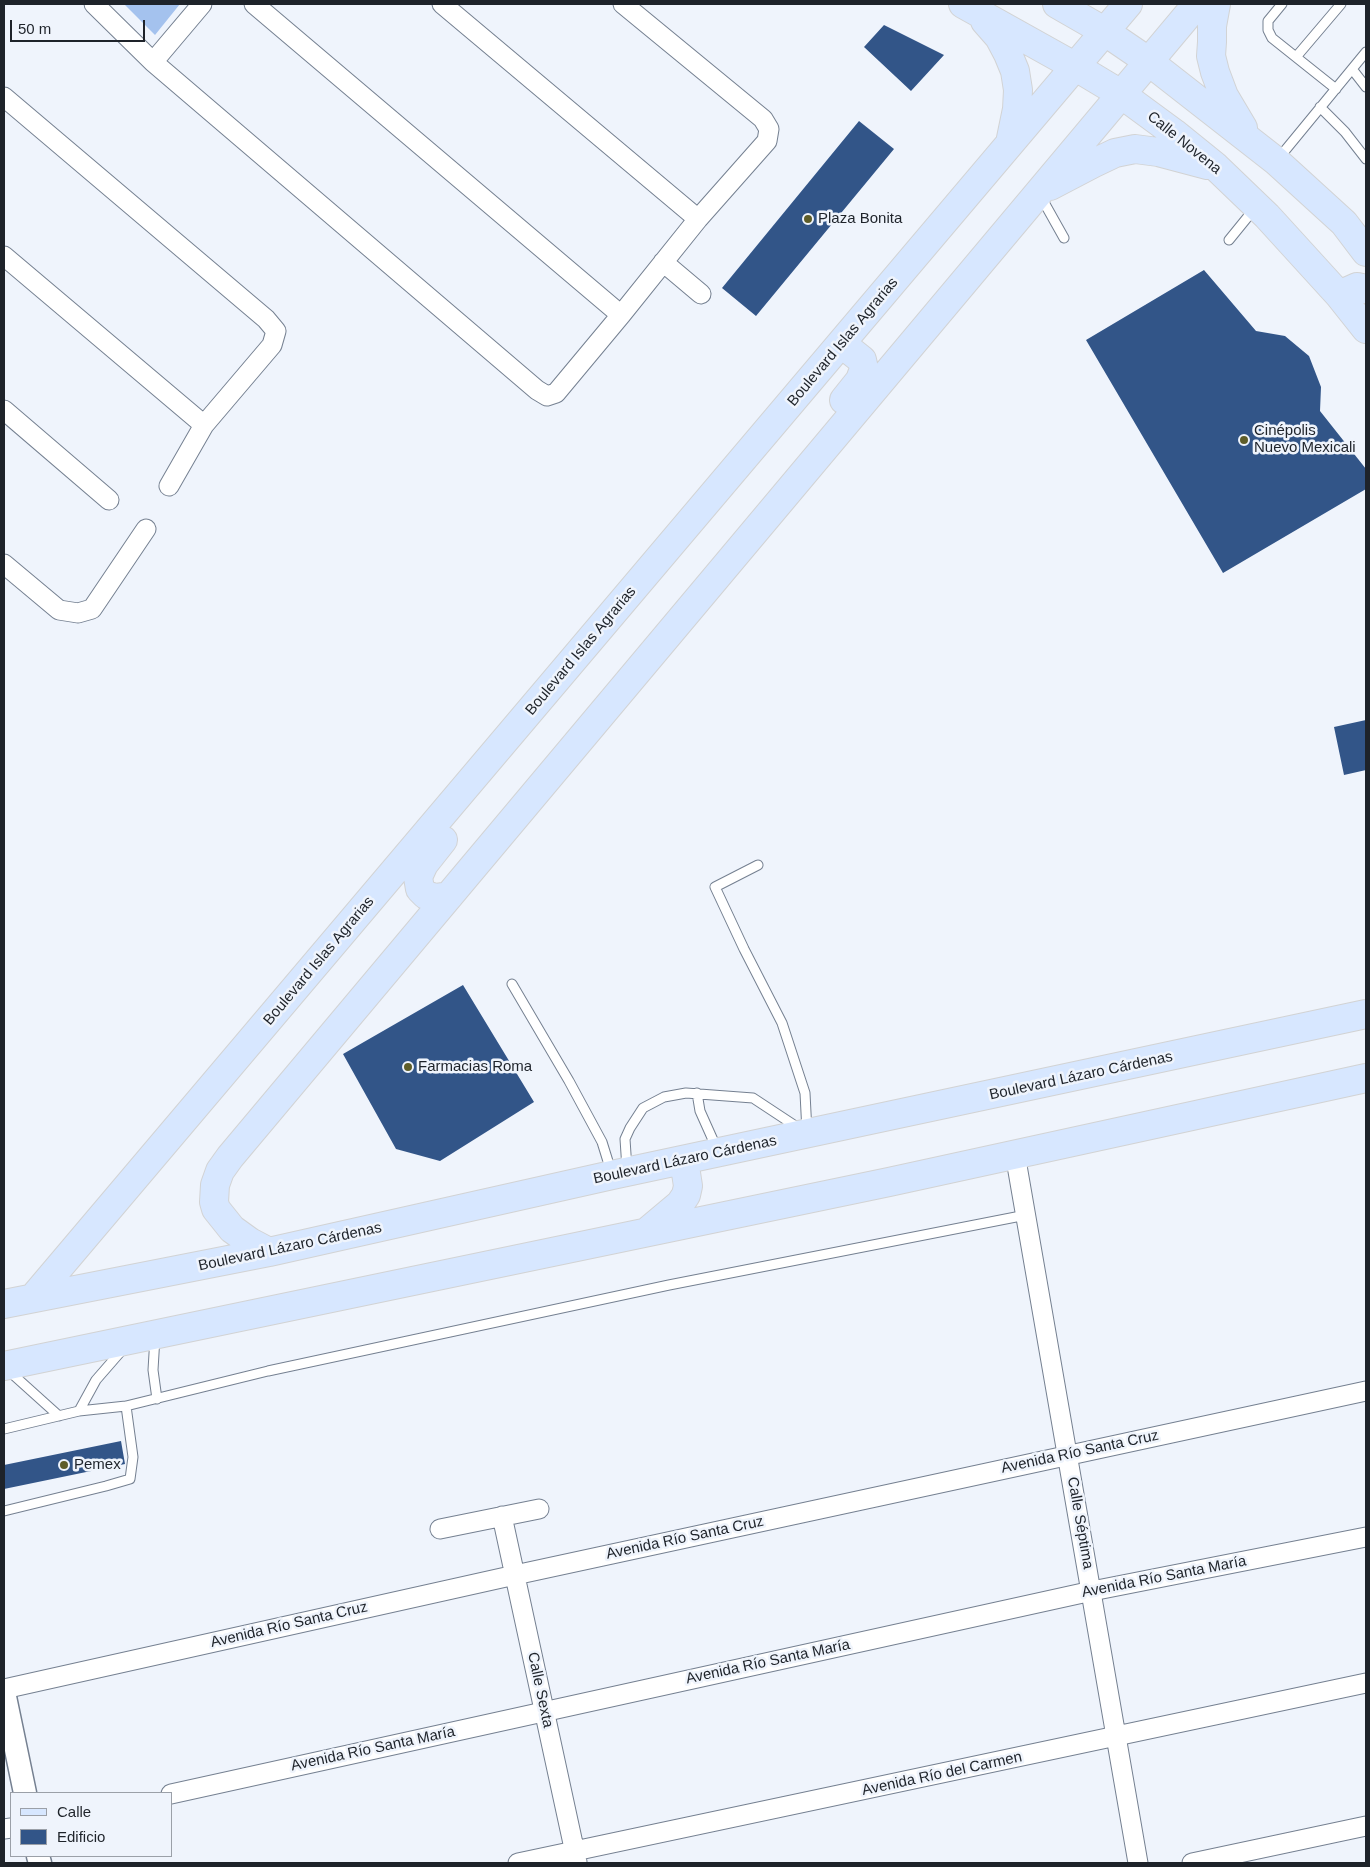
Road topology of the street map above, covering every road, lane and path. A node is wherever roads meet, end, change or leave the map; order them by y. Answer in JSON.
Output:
{"nodes":[{"id":1,"x":94,"y":4,"type":"edge"},
{"id":2,"x":202,"y":4,"type":"edge"},
{"id":3,"x":254,"y":4,"type":"edge"},
{"id":4,"x":442,"y":4,"type":"edge"},
{"id":5,"x":623,"y":4,"type":"edge"},
{"id":6,"x":1057,"y":4,"type":"edge"},
{"id":7,"x":1128,"y":4,"type":"edge"},
{"id":8,"x":1197,"y":4,"type":"edge"},
{"id":9,"x":1216,"y":4,"type":"edge"},
{"id":10,"x":1282,"y":4,"type":"edge"},
{"id":11,"x":1341,"y":4,"type":"edge"},
{"id":12,"x":968,"y":6,"type":"edge"},
{"id":13,"x":1104,"y":31,"type":"junction"},
{"id":14,"x":1366,"y":52,"type":"edge"},
{"id":15,"x":1296,"y":57,"type":"junction"},
{"id":16,"x":1148,"y":61,"type":"junction"},
{"id":17,"x":153,"y":62,"type":"junction"},
{"id":18,"x":1076,"y":67,"type":"junction"},
{"id":19,"x":1352,"y":69,"type":"junction"},
{"id":20,"x":1366,"y":87,"type":"edge"},
{"id":21,"x":1336,"y":89,"type":"junction"},
{"id":22,"x":1121,"y":94,"type":"junction"},
{"id":23,"x":4,"y":97,"type":"edge"},
{"id":24,"x":1320,"y":107,"type":"junction"},
{"id":25,"x":1252,"y":142,"type":"junction"},
{"id":26,"x":1009,"y":146,"type":"junction"},
{"id":27,"x":1366,"y":160,"type":"edge"},
{"id":28,"x":1276,"y":161,"type":"junction"},
{"id":29,"x":1216,"y":167,"type":"junction"},
{"id":30,"x":1038,"y":192,"type":"junction"},
{"id":31,"x":1257,"y":206,"type":"junction"},
{"id":32,"x":698,"y":219,"type":"junction"},
{"id":33,"x":1064,"y":238,"type":"dead end"},
{"id":34,"x":1229,"y":240,"type":"dead end"},
{"id":35,"x":1366,"y":252,"type":"edge"},
{"id":36,"x":4,"y":256,"type":"edge"},
{"id":37,"x":663,"y":262,"type":"junction"},
{"id":38,"x":1366,"y":289,"type":"edge"},
{"id":39,"x":701,"y":294,"type":"dead end"},
{"id":40,"x":1339,"y":295,"type":"junction"},
{"id":41,"x":621,"y":315,"type":"junction"},
{"id":42,"x":1366,"y":329,"type":"edge"},
{"id":43,"x":842,"y":344,"type":"junction"},
{"id":44,"x":4,"y":410,"type":"edge"},
{"id":45,"x":204,"y":424,"type":"junction"},
{"id":46,"x":810,"y":465,"type":"junction"},
{"id":47,"x":169,"y":486,"type":"dead end"},
{"id":48,"x":109,"y":500,"type":"dead end"},
{"id":49,"x":146,"y":529,"type":"dead end"},
{"id":50,"x":4,"y":564,"type":"edge"},
{"id":51,"x":498,"y":749,"type":"junction"},
{"id":52,"x":758,"y":866,"type":"dead end"},
{"id":53,"x":449,"y":896,"type":"junction"},
{"id":54,"x":512,"y":984,"type":"dead end"},
{"id":55,"x":1366,"y":1014,"type":"edge"},
{"id":56,"x":1366,"y":1078,"type":"edge"},
{"id":57,"x":697,"y":1093,"type":"junction"},
{"id":58,"x":807,"y":1134,"type":"junction"},
{"id":59,"x":719,"y":1153,"type":"junction"},
{"id":60,"x":1015,"y":1154,"type":"junction"},
{"id":61,"x":684,"y":1160,"type":"junction"},
{"id":62,"x":620,"y":1174,"type":"junction"},
{"id":63,"x":1026,"y":1216,"type":"junction"},
{"id":64,"x":646,"y":1233,"type":"junction"},
{"id":65,"x":269,"y":1252,"type":"junction"},
{"id":66,"x":33,"y":1298,"type":"junction"},
{"id":67,"x":4,"y":1304,"type":"edge"},
{"id":68,"x":144,"y":1337,"type":"junction"},
{"id":69,"x":4,"y":1366,"type":"edge"},
{"id":70,"x":1366,"y":1391,"type":"edge"},
{"id":71,"x":157,"y":1399,"type":"junction"},
{"id":72,"x":126,"y":1406,"type":"junction"},
{"id":73,"x":79,"y":1411,"type":"junction"},
{"id":74,"x":59,"y":1416,"type":"junction"},
{"id":75,"x":4,"y":1429,"type":"edge"},
{"id":76,"x":1068,"y":1455,"type":"junction"},
{"id":77,"x":539,"y":1508,"type":"dead end"},
{"id":78,"x":4,"y":1511,"type":"edge"},
{"id":79,"x":502,"y":1516,"type":"junction"},
{"id":80,"x":440,"y":1529,"type":"dead end"},
{"id":81,"x":1366,"y":1537,"type":"edge"},
{"id":82,"x":515,"y":1574,"type":"junction"},
{"id":83,"x":1092,"y":1591,"type":"junction"},
{"id":84,"x":1366,"y":1683,"type":"edge"},
{"id":85,"x":4,"y":1690,"type":"edge"},
{"id":86,"x":544,"y":1712,"type":"junction"},
{"id":87,"x":1117,"y":1737,"type":"junction"},
{"id":88,"x":25,"y":1792,"type":"edge"},
{"id":89,"x":172,"y":1794,"type":"edge"},
{"id":90,"x":1366,"y":1826,"type":"edge"},
{"id":91,"x":576,"y":1857,"type":"edge"},
{"id":92,"x":518,"y":1863,"type":"edge"},
{"id":93,"x":1138,"y":1863,"type":"edge"},
{"id":94,"x":1192,"y":1863,"type":"edge"}],
"edges":[{"from":1,"to":17,"type":"street"},
{"from":2,"to":17,"type":"street"},
{"from":3,"to":41,"type":"street"},
{"from":4,"to":32,"type":"street"},
{"from":5,"to":32,"type":"street"},
{"from":6,"to":13,"type":"main road"},
{"from":7,"to":13,"type":"main road","name":"Boulevard Islas Agrarias"},
{"from":8,"to":16,"type":"main road"},
{"from":9,"to":25,"type":"main road"},
{"from":10,"to":15,"type":"lane"},
{"from":11,"to":15,"type":"lane"},
{"from":12,"to":18,"type":"main road","name":"Calle Novena"},
{"from":12,"to":26,"type":"main road"},
{"from":13,"to":16,"type":"main road"},
{"from":13,"to":18,"type":"main road","name":"Boulevard Islas Agrarias"},
{"from":14,"to":19,"type":"lane"},
{"from":15,"to":21,"type":"lane"},
{"from":16,"to":22,"type":"main road"},
{"from":16,"to":25,"type":"main road"},
{"from":17,"to":41,"type":"street"},
{"from":18,"to":22,"type":"main road","name":"Calle Novena"},
{"from":18,"to":26,"type":"main road","name":"Boulevard Islas Agrarias"},
{"from":19,"to":20,"type":"lane"},
{"from":19,"to":21,"type":"lane"},
{"from":21,"to":24,"type":"lane"},
{"from":22,"to":29,"type":"main road","name":"Calle Novena"},
{"from":22,"to":30,"type":"main road"},
{"from":23,"to":45,"type":"street"},
{"from":24,"to":27,"type":"lane"},
{"from":24,"to":28,"type":"lane"},
{"from":25,"to":28,"type":"main road"},
{"from":26,"to":43,"type":"main road","name":"Boulevard Islas Agrarias"},
{"from":28,"to":35,"type":"main road"},
{"from":29,"to":30,"type":"main road"},
{"from":29,"to":31,"type":"main road","name":"Calle Novena"},
{"from":30,"to":33,"type":"lane"},
{"from":30,"to":46,"type":"main road"},
{"from":31,"to":34,"type":"lane"},
{"from":31,"to":40,"type":"main road","name":"Calle Novena"},
{"from":32,"to":37,"type":"street"},
{"from":36,"to":45,"type":"street"},
{"from":37,"to":39,"type":"street"},
{"from":37,"to":41,"type":"street"},
{"from":38,"to":40,"type":"main road"},
{"from":40,"to":42,"type":"main road","name":"Calle Novena"},
{"from":43,"to":46,"type":"main road"},
{"from":43,"to":51,"type":"main road","name":"Boulevard Islas Agrarias"},
{"from":44,"to":48,"type":"street"},
{"from":45,"to":47,"type":"street"},
{"from":46,"to":53,"type":"main road"},
{"from":49,"to":50,"type":"street"},
{"from":51,"to":53,"type":"main road"},
{"from":51,"to":66,"type":"main road","name":"Boulevard Islas Agrarias"},
{"from":52,"to":58,"type":"lane"},
{"from":53,"to":65,"type":"main road"},
{"from":54,"to":62,"type":"lane"},
{"from":55,"to":58,"type":"main road","name":"Boulevard Lázaro Cárdenas"},
{"from":56,"to":60,"type":"main road"},
{"from":57,"to":58,"type":"lane"},
{"from":57,"to":59,"type":"lane"},
{"from":57,"to":62,"type":"lane"},
{"from":58,"to":59,"type":"main road","name":"Boulevard Lázaro Cárdenas"},
{"from":59,"to":61,"type":"main road","name":"Boulevard Lázaro Cárdenas"},
{"from":60,"to":63,"type":"street","name":"Calle Séptima"},
{"from":60,"to":64,"type":"main road"},
{"from":61,"to":62,"type":"main road","name":"Boulevard Lázaro Cárdenas"},
{"from":61,"to":64,"type":"main road"},
{"from":62,"to":65,"type":"main road","name":"Boulevard Lázaro Cárdenas"},
{"from":63,"to":71,"type":"lane"},
{"from":63,"to":76,"type":"street","name":"Calle Séptima"},
{"from":64,"to":68,"type":"main road"},
{"from":65,"to":66,"type":"main road","name":"Boulevard Lázaro Cárdenas"},
{"from":66,"to":67,"type":"main road","name":"Boulevard Lázaro Cárdenas"},
{"from":68,"to":69,"type":"main road"},
{"from":68,"to":71,"type":"lane"},
{"from":68,"to":73,"type":"lane"},
{"from":69,"to":74,"type":"lane"},
{"from":70,"to":76,"type":"street","name":"Avenida Río Santa Cruz"},
{"from":71,"to":72,"type":"lane"},
{"from":72,"to":73,"type":"lane"},
{"from":72,"to":78,"type":"lane"},
{"from":73,"to":74,"type":"lane"},
{"from":74,"to":75,"type":"lane"},
{"from":76,"to":82,"type":"street","name":"Avenida Río Santa Cruz"},
{"from":76,"to":83,"type":"street","name":"Calle Séptima"},
{"from":77,"to":79,"type":"street"},
{"from":79,"to":80,"type":"street"},
{"from":79,"to":82,"type":"street","name":"Calle Sexta"},
{"from":81,"to":83,"type":"street","name":"Avenida Río Santa María"},
{"from":82,"to":85,"type":"street","name":"Avenida Río Santa Cruz"},
{"from":82,"to":86,"type":"street","name":"Calle Sexta"},
{"from":83,"to":86,"type":"street","name":"Avenida Río Santa María"},
{"from":83,"to":87,"type":"street","name":"Calle Séptima"},
{"from":84,"to":87,"type":"street","name":"Avenida Río del Carmen"},
{"from":85,"to":88,"type":"street"},
{"from":86,"to":89,"type":"street","name":"Avenida Río Santa María"},
{"from":86,"to":91,"type":"street","name":"Calle Sexta"},
{"from":87,"to":91,"type":"street","name":"Avenida Río del Carmen"},
{"from":87,"to":93,"type":"street","name":"Calle Séptima"},
{"from":90,"to":94,"type":"street"},
{"from":91,"to":92,"type":"street","name":"Avenida Río del Carmen"}]}
